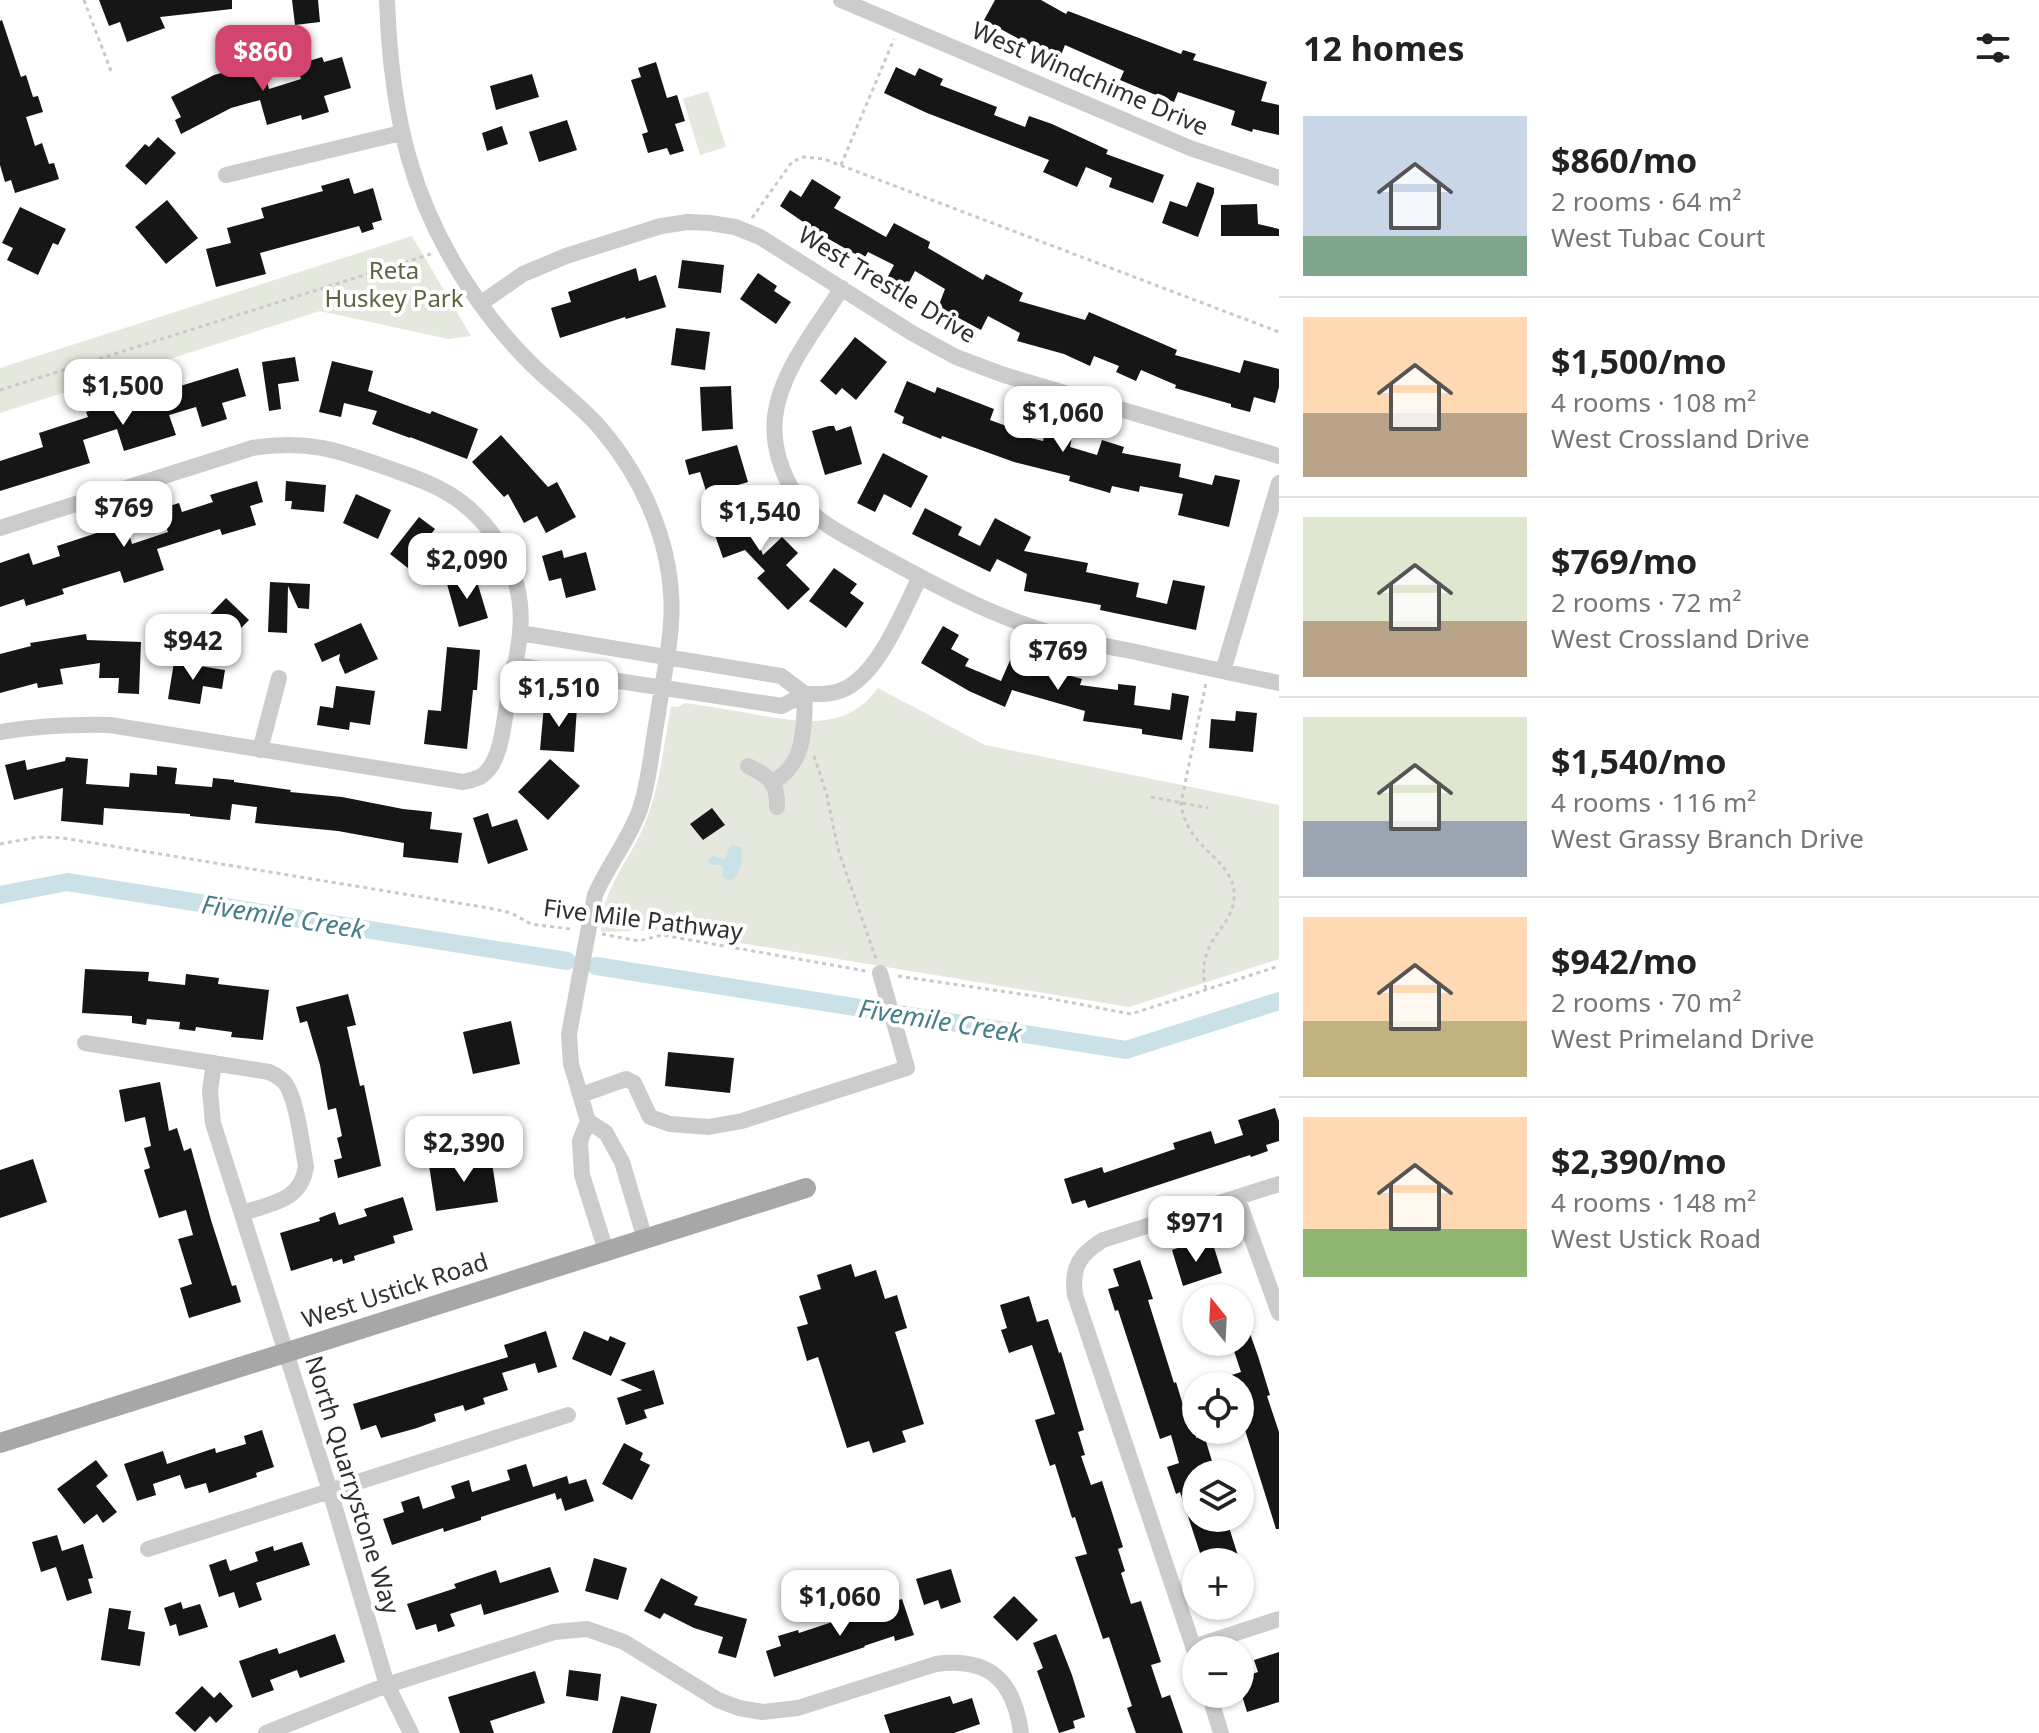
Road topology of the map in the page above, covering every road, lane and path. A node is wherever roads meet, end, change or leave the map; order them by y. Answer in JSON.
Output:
{"nodes":[{"id":1,"x":84,"y":0,"type":"edge"},
{"id":2,"x":387,"y":0,"type":"edge"},
{"id":3,"x":841,"y":0,"type":"edge"},
{"id":4,"x":900,"y":25,"type":"junction"},
{"id":5,"x":112,"y":74,"type":"dead end"},
{"id":6,"x":401,"y":133,"type":"junction"},
{"id":7,"x":841,"y":165,"type":"junction"},
{"id":8,"x":226,"y":175,"type":"dead end"},
{"id":9,"x":1279,"y":178,"type":"edge"},
{"id":10,"x":744,"y":231,"type":"junction"},
{"id":11,"x":446,"y":248,"type":"junction"},
{"id":12,"x":842,"y":288,"type":"junction"},
{"id":13,"x":480,"y":304,"type":"junction"},
{"id":14,"x":1279,"y":332,"type":"edge"},
{"id":15,"x":0,"y":390,"type":"edge"},
{"id":16,"x":1279,"y":456,"type":"edge"},
{"id":17,"x":1279,"y":483,"type":"edge"},
{"id":18,"x":0,"y":528,"type":"edge"},
{"id":19,"x":920,"y":577,"type":"junction"},
{"id":20,"x":520,"y":633,"type":"junction"},
{"id":21,"x":667,"y":657,"type":"junction"},
{"id":22,"x":514,"y":665,"type":"junction"},
{"id":23,"x":1216,"y":670,"type":"junction"},
{"id":24,"x":279,"y":678,"type":"dead end"},
{"id":25,"x":1279,"y":683,"type":"edge"},
{"id":26,"x":662,"y":688,"type":"junction"},
{"id":27,"x":805,"y":694,"type":"junction"},
{"id":28,"x":0,"y":732,"type":"edge"},
{"id":29,"x":802,"y":741,"type":"junction"},
{"id":30,"x":260,"y":750,"type":"junction"},
{"id":31,"x":748,"y":766,"type":"dead end"},
{"id":32,"x":772,"y":782,"type":"junction"},
{"id":33,"x":1151,"y":797,"type":"dead end"},
{"id":34,"x":1181,"y":803,"type":"junction"},
{"id":35,"x":777,"y":807,"type":"dead end"},
{"id":36,"x":1208,"y":808,"type":"dead end"},
{"id":37,"x":0,"y":844,"type":"edge"},
{"id":38,"x":587,"y":931,"type":"junction"},
{"id":39,"x":1279,"y":966,"type":"edge"},
{"id":40,"x":880,"y":973,"type":"junction"},
{"id":41,"x":1206,"y":989,"type":"junction"},
{"id":42,"x":85,"y":1043,"type":"dead end"},
{"id":43,"x":214,"y":1063,"type":"junction"},
{"id":44,"x":581,"y":1095,"type":"junction"},
{"id":45,"x":588,"y":1121,"type":"junction"},
{"id":46,"x":1279,"y":1184,"type":"edge"},
{"id":47,"x":806,"y":1188,"type":"dead end"},
{"id":48,"x":1237,"y":1197,"type":"junction"},
{"id":49,"x":242,"y":1213,"type":"junction"},
{"id":50,"x":645,"y":1239,"type":"junction"},
{"id":51,"x":606,"y":1251,"type":"junction"},
{"id":52,"x":1279,"y":1313,"type":"edge"},
{"id":53,"x":286,"y":1352,"type":"junction"},
{"id":54,"x":568,"y":1415,"type":"dead end"},
{"id":55,"x":0,"y":1443,"type":"edge"},
{"id":56,"x":330,"y":1491,"type":"junction"},
{"id":57,"x":148,"y":1549,"type":"dead end"},
{"id":58,"x":1279,"y":1619,"type":"edge"},
{"id":59,"x":1190,"y":1636,"type":"edge"},
{"id":60,"x":1234,"y":1636,"type":"edge"},
{"id":61,"x":387,"y":1685,"type":"junction"},
{"id":62,"x":1213,"y":1708,"type":"edge"},
{"id":63,"x":266,"y":1733,"type":"edge"},
{"id":64,"x":411,"y":1733,"type":"edge"},
{"id":65,"x":1021,"y":1733,"type":"edge"},
{"id":66,"x":1221,"y":1733,"type":"edge"}],
"edges":[{"from":1,"to":5,"type":"path"},
{"from":2,"to":6,"type":"street"},
{"from":3,"to":4,"type":"street","name":"West Windchime Drive"},
{"from":4,"to":7,"type":"path"},
{"from":4,"to":9,"type":"street","name":"West Windchime Drive"},
{"from":6,"to":8,"type":"street"},
{"from":6,"to":11,"type":"street"},
{"from":7,"to":10,"type":"path"},
{"from":7,"to":14,"type":"path"},
{"from":10,"to":12,"type":"street","name":"West Trestle Drive"},
{"from":10,"to":13,"type":"street","name":"West Trestle Drive"},
{"from":11,"to":13,"type":"street"},
{"from":11,"to":15,"type":"path"},
{"from":12,"to":16,"type":"street","name":"West Trestle Drive"},
{"from":12,"to":19,"type":"street"},
{"from":13,"to":21,"type":"street"},
{"from":17,"to":23,"type":"street"},
{"from":18,"to":20,"type":"street"},
{"from":19,"to":23,"type":"street"},
{"from":19,"to":27,"type":"street"},
{"from":20,"to":21,"type":"street"},
{"from":20,"to":22,"type":"street"},
{"from":21,"to":26,"type":"street"},
{"from":21,"to":27,"type":"street"},
{"from":22,"to":26,"type":"street"},
{"from":22,"to":30,"type":"street"},
{"from":23,"to":25,"type":"street"},
{"from":23,"to":34,"type":"path"},
{"from":24,"to":30,"type":"street"},
{"from":26,"to":27,"type":"street"},
{"from":26,"to":38,"type":"street"},
{"from":27,"to":29,"type":"street"},
{"from":28,"to":30,"type":"street"},
{"from":29,"to":32,"type":"street"},
{"from":29,"to":40,"type":"path"},
{"from":31,"to":32,"type":"street"},
{"from":32,"to":35,"type":"street"},
{"from":33,"to":34,"type":"path"},
{"from":34,"to":36,"type":"path"},
{"from":34,"to":41,"type":"path"},
{"from":37,"to":38,"type":"path","name":"Five Mile Pathway"},
{"from":38,"to":40,"type":"path","name":"Five Mile Pathway"},
{"from":38,"to":44,"type":"street"},
{"from":39,"to":41,"type":"path","name":"Five Mile Pathway"},
{"from":40,"to":41,"type":"path","name":"Five Mile Pathway"},
{"from":40,"to":44,"type":"street"},
{"from":42,"to":43,"type":"street"},
{"from":43,"to":49,"type":"street","name":"North Quarrystone Way"},
{"from":43,"to":49,"type":"street"},
{"from":44,"to":45,"type":"street"},
{"from":45,"to":50,"type":"street"},
{"from":45,"to":51,"type":"street"},
{"from":46,"to":48,"type":"street"},
{"from":47,"to":50,"type":"main road","name":"West Ustick Road"},
{"from":48,"to":52,"type":"street"},
{"from":48,"to":59,"type":"street"},
{"from":49,"to":53,"type":"street","name":"North Quarrystone Way"},
{"from":50,"to":51,"type":"main road","name":"West Ustick Road"},
{"from":51,"to":53,"type":"main road","name":"West Ustick Road"},
{"from":53,"to":55,"type":"main road","name":"West Ustick Road"},
{"from":53,"to":56,"type":"street","name":"North Quarrystone Way"},
{"from":54,"to":56,"type":"street"},
{"from":56,"to":57,"type":"street"},
{"from":56,"to":61,"type":"street","name":"North Quarrystone Way"},
{"from":58,"to":60,"type":"street"},
{"from":61,"to":63,"type":"street"},
{"from":61,"to":64,"type":"street","name":"North Quarrystone Way"},
{"from":61,"to":65,"type":"street"},
{"from":62,"to":66,"type":"street"}]}
